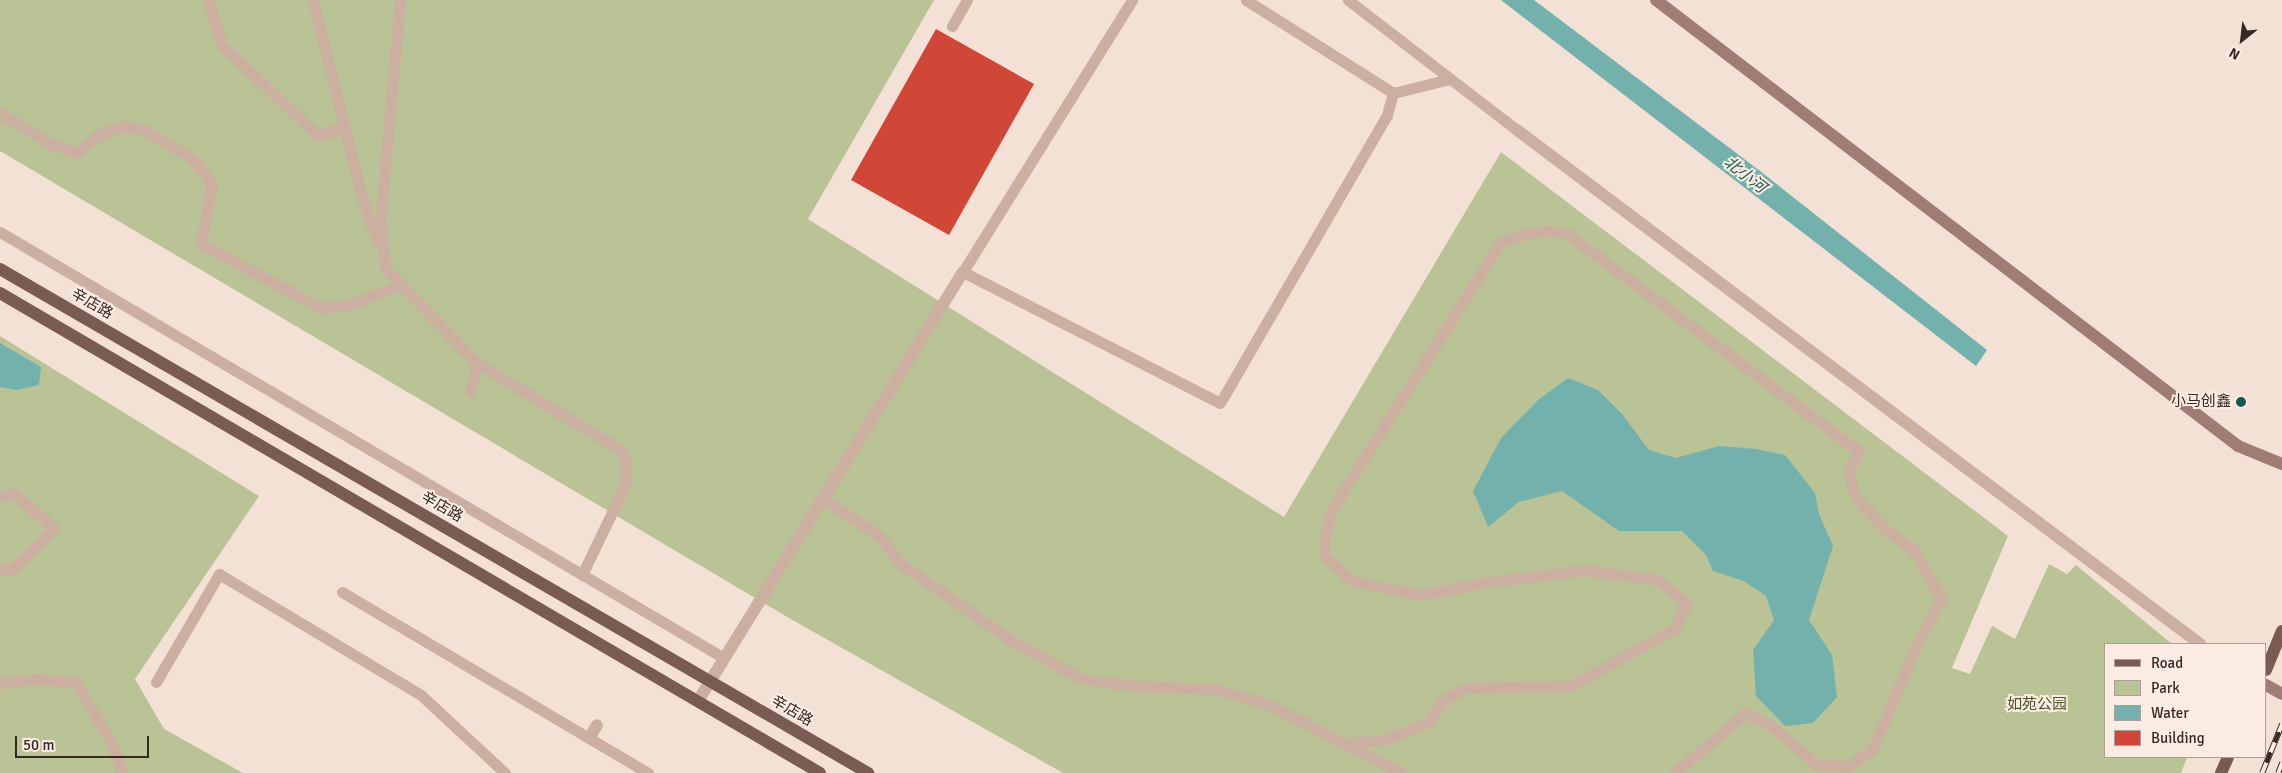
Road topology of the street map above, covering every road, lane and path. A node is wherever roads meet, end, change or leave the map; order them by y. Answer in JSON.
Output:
{"nodes":[{"id":1,"x":208,"y":0,"type":"edge"},
{"id":2,"x":313,"y":0,"type":"edge"},
{"id":3,"x":400,"y":0,"type":"edge"},
{"id":4,"x":967,"y":0,"type":"edge"},
{"id":5,"x":1132,"y":0,"type":"edge"},
{"id":6,"x":1246,"y":0,"type":"edge"},
{"id":7,"x":1348,"y":0,"type":"edge"},
{"id":8,"x":1656,"y":0,"type":"edge"},
{"id":9,"x":952,"y":26,"type":"dead end"},
{"id":10,"x":1450,"y":79,"type":"junction"},
{"id":11,"x":1393,"y":93,"type":"junction"},
{"id":12,"x":0,"y":113,"type":"edge"},
{"id":13,"x":345,"y":126,"type":"junction"},
{"id":14,"x":1517,"y":130,"type":"joint"},
{"id":15,"x":0,"y":232,"type":"edge"},
{"id":16,"x":0,"y":269,"type":"edge"},
{"id":17,"x":386,"y":269,"type":"junction"},
{"id":18,"x":963,"y":272,"type":"junction"},
{"id":19,"x":400,"y":285,"type":"junction"},
{"id":20,"x":0,"y":293,"type":"edge"},
{"id":21,"x":477,"y":363,"type":"junction"},
{"id":22,"x":470,"y":391,"type":"dead end"},
{"id":23,"x":2282,"y":464,"type":"edge"},
{"id":24,"x":0,"y":497,"type":"edge"},
{"id":25,"x":823,"y":499,"type":"junction"},
{"id":26,"x":0,"y":568,"type":"edge"},
{"id":27,"x":582,"y":575,"type":"junction"},
{"id":28,"x":342,"y":592,"type":"dead end"},
{"id":29,"x":2282,"y":631,"type":"edge"},
{"id":30,"x":2199,"y":643,"type":"edge"},
{"id":31,"x":724,"y":658,"type":"junction"},
{"id":32,"x":2267,"y":668,"type":"edge"},
{"id":33,"x":156,"y":682,"type":"dead end"},
{"id":34,"x":710,"y":682,"type":"junction"},
{"id":35,"x":0,"y":683,"type":"edge"},
{"id":36,"x":2267,"y":686,"type":"edge"},
{"id":37,"x":2282,"y":694,"type":"edge"},
{"id":38,"x":698,"y":702,"type":"junction"},
{"id":39,"x":596,"y":725,"type":"dead end"},
{"id":40,"x":589,"y":738,"type":"junction"},
{"id":41,"x":1347,"y":743,"type":"junction"},
{"id":42,"x":2228,"y":758,"type":"edge"},
{"id":43,"x":119,"y":772,"type":"edge"},
{"id":44,"x":505,"y":773,"type":"edge"},
{"id":45,"x":648,"y":773,"type":"edge"},
{"id":46,"x":820,"y":773,"type":"edge"},
{"id":47,"x":868,"y":773,"type":"edge"},
{"id":48,"x":1402,"y":773,"type":"edge"},
{"id":49,"x":1675,"y":773,"type":"edge"},
{"id":50,"x":2221,"y":773,"type":"edge"}],
"edges":[{"from":1,"to":13,"type":"lane"},
{"from":2,"to":13,"type":"lane"},
{"from":3,"to":17,"type":"lane"},
{"from":4,"to":9,"type":"lane"},
{"from":5,"to":18,"type":"lane"},
{"from":6,"to":11,"type":"lane"},
{"from":7,"to":10,"type":"lane"},
{"from":8,"to":23,"type":"street"},
{"from":10,"to":11,"type":"lane"},
{"from":10,"to":14,"type":"lane"},
{"from":11,"to":18,"type":"lane"},
{"from":12,"to":19,"type":"lane"},
{"from":13,"to":17,"type":"lane"},
{"from":14,"to":30,"type":"street"},
{"from":15,"to":27,"type":"lane"},
{"from":16,"to":34,"type":"main road","name":"辛店路"},
{"from":17,"to":19,"type":"lane"},
{"from":18,"to":25,"type":"street"},
{"from":19,"to":21,"type":"lane"},
{"from":20,"to":38,"type":"main road"},
{"from":21,"to":22,"type":"lane"},
{"from":21,"to":27,"type":"lane"},
{"from":24,"to":26,"type":"lane"},
{"from":25,"to":31,"type":"street"},
{"from":25,"to":41,"type":"lane"},
{"from":27,"to":31,"type":"lane"},
{"from":28,"to":40,"type":"lane"},
{"from":29,"to":32,"type":"main road"},
{"from":31,"to":34,"type":"street"},
{"from":33,"to":44,"type":"lane"},
{"from":34,"to":38,"type":"street"},
{"from":34,"to":47,"type":"main road","name":"辛店路"},
{"from":35,"to":43,"type":"lane"},
{"from":36,"to":37,"type":"street"},
{"from":38,"to":46,"type":"main road"},
{"from":39,"to":40,"type":"street"},
{"from":40,"to":45,"type":"lane"},
{"from":41,"to":48,"type":"lane"},
{"from":41,"to":49,"type":"lane"},
{"from":42,"to":50,"type":"main road"}]}
